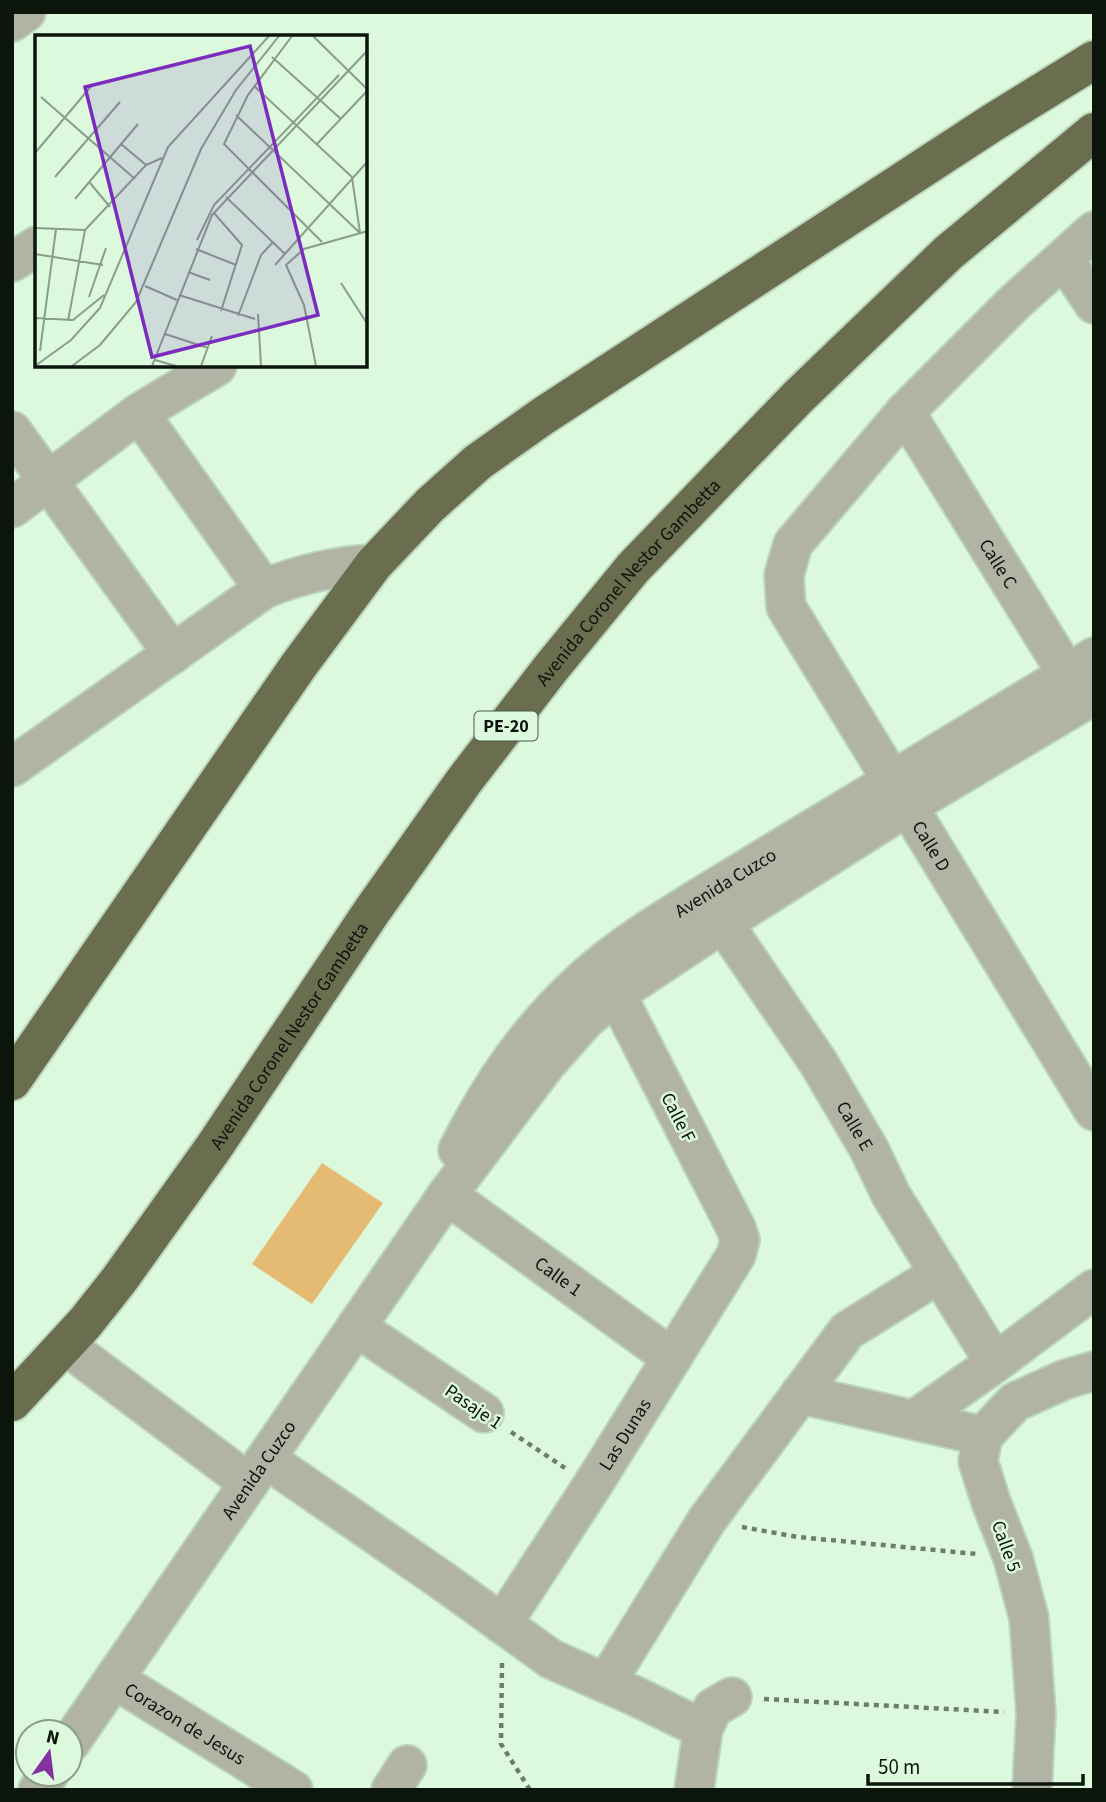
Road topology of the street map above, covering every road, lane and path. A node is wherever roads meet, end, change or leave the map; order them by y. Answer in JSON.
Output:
{"nodes":[{"id":1,"x":26,"y":12,"type":"edge"},
{"id":2,"x":12,"y":22,"type":"edge"},
{"id":3,"x":1094,"y":60,"type":"edge"},
{"id":4,"x":1094,"y":132,"type":"edge"},
{"id":5,"x":1094,"y":231,"type":"edge"},
{"id":6,"x":35,"y":247,"type":"edge"},
{"id":7,"x":1064,"y":259,"type":"junction"},
{"id":8,"x":12,"y":261,"type":"edge"},
{"id":9,"x":1094,"y":304,"type":"edge"},
{"id":10,"x":214,"y":368,"type":"edge"},
{"id":11,"x":905,"y":412,"type":"junction"},
{"id":12,"x":139,"y":413,"type":"junction"},
{"id":13,"x":12,"y":431,"type":"edge"},
{"id":14,"x":48,"y":481,"type":"junction"},
{"id":15,"x":12,"y":508,"type":"edge"},
{"id":16,"x":374,"y":564,"type":"junction"},
{"id":17,"x":264,"y":589,"type":"junction"},
{"id":18,"x":173,"y":654,"type":"junction"},
{"id":19,"x":1087,"y":688,"type":"edge"},
{"id":20,"x":12,"y":766,"type":"edge"},
{"id":21,"x":900,"y":793,"type":"junction"},
{"id":22,"x":715,"y":908,"type":"junction"},
{"id":23,"x":616,"y":994,"type":"junction"},
{"id":24,"x":12,"y":1081,"type":"edge"},
{"id":25,"x":1094,"y":1111,"type":"edge"},
{"id":26,"x":446,"y":1195,"type":"junction"},
{"id":27,"x":740,"y":1240,"type":"joint"},
{"id":28,"x":940,"y":1273,"type":"junction"},
{"id":29,"x":1094,"y":1289,"type":"edge"},
{"id":30,"x":356,"y":1327,"type":"junction"},
{"id":31,"x":65,"y":1345,"type":"junction"},
{"id":32,"x":672,"y":1358,"type":"junction"},
{"id":33,"x":995,"y":1363,"type":"junction"},
{"id":34,"x":1094,"y":1371,"type":"edge"},
{"id":35,"x":800,"y":1394,"type":"junction"},
{"id":36,"x":12,"y":1402,"type":"edge"},
{"id":37,"x":484,"y":1413,"type":"joint"},
{"id":38,"x":914,"y":1420,"type":"junction"},
{"id":39,"x":983,"y":1436,"type":"junction"},
{"id":40,"x":257,"y":1471,"type":"junction"},
{"id":41,"x":592,"y":1486,"type":"junction"},
{"id":42,"x":707,"y":1520,"type":"junction"},
{"id":43,"x":1013,"y":1558,"type":"junction"},
{"id":44,"x":502,"y":1624,"type":"junction"},
{"id":45,"x":114,"y":1679,"type":"junction"},
{"id":46,"x":606,"y":1683,"type":"junction"},
{"id":47,"x":732,"y":1698,"type":"joint"},
{"id":48,"x":1035,"y":1713,"type":"junction"},
{"id":49,"x":84,"y":1723,"type":"edge"},
{"id":50,"x":703,"y":1729,"type":"junction"},
{"id":51,"x":293,"y":1790,"type":"edge"},
{"id":52,"x":530,"y":1790,"type":"edge"},
{"id":53,"x":694,"y":1790,"type":"edge"},
{"id":54,"x":1032,"y":1790,"type":"edge"}],
"edges":[{"from":1,"to":2,"type":"street"},
{"from":3,"to":16,"type":"highway"},
{"from":4,"to":31,"type":"highway","name":"Avenida Coronel Nestor Gambetta","number":"PE-20"},
{"from":5,"to":7,"type":"street"},
{"from":6,"to":8,"type":"street"},
{"from":7,"to":9,"type":"street"},
{"from":7,"to":11,"type":"street"},
{"from":10,"to":12,"type":"street"},
{"from":11,"to":19,"type":"street","name":"Calle C"},
{"from":11,"to":21,"type":"street","name":"Calle D"},
{"from":12,"to":14,"type":"street"},
{"from":12,"to":17,"type":"street"},
{"from":13,"to":14,"type":"street"},
{"from":14,"to":15,"type":"street"},
{"from":14,"to":18,"type":"street"},
{"from":16,"to":17,"type":"street"},
{"from":16,"to":24,"type":"highway"},
{"from":17,"to":18,"type":"street"},
{"from":18,"to":20,"type":"street"},
{"from":19,"to":21,"type":"street","name":"Avenida Cuzco"},
{"from":21,"to":22,"type":"street","name":"Avenida Cuzco"},
{"from":21,"to":25,"type":"street","name":"Calle D"},
{"from":22,"to":23,"type":"street","name":"Avenida Cuzco"},
{"from":22,"to":26,"type":"street","name":"Avenida Cuzco"},
{"from":22,"to":28,"type":"street","name":"Calle E"},
{"from":23,"to":26,"type":"street","name":"Avenida Cuzco"},
{"from":23,"to":27,"type":"street","name":"Calle F"},
{"from":26,"to":30,"type":"street","name":"Avenida Cuzco"},
{"from":26,"to":32,"type":"street","name":"Calle 1"},
{"from":27,"to":32,"type":"street","name":"Las Dunas"},
{"from":28,"to":33,"type":"street","name":"Calle E"},
{"from":28,"to":35,"type":"street"},
{"from":29,"to":33,"type":"street"},
{"from":30,"to":37,"type":"street","name":"Pasaje 1"},
{"from":30,"to":40,"type":"street","name":"Avenida Cuzco"},
{"from":31,"to":36,"type":"highway","name":"Avenida Coronel Nestor Gambetta","number":"PE-20"},
{"from":31,"to":40,"type":"street"},
{"from":32,"to":41,"type":"street","name":"Las Dunas"},
{"from":33,"to":38,"type":"street"},
{"from":34,"to":39,"type":"street"},
{"from":35,"to":38,"type":"street"},
{"from":35,"to":42,"type":"street"},
{"from":37,"to":41,"type":"path","name":"Pasaje 1"},
{"from":38,"to":39,"type":"street"},
{"from":39,"to":43,"type":"street","name":"Calle 5"},
{"from":40,"to":44,"type":"street"},
{"from":40,"to":45,"type":"street","name":"Avenida Cuzco"},
{"from":41,"to":44,"type":"street","name":"Las Dunas"},
{"from":42,"to":43,"type":"path"},
{"from":42,"to":46,"type":"street"},
{"from":43,"to":48,"type":"street","name":"Calle 5"},
{"from":44,"to":46,"type":"street"},
{"from":44,"to":52,"type":"path"},
{"from":45,"to":49,"type":"street","name":"Avenida Cuzco"},
{"from":45,"to":51,"type":"street","name":"Corazon de Jesus"},
{"from":46,"to":50,"type":"street"},
{"from":47,"to":48,"type":"path"},
{"from":47,"to":50,"type":"street"},
{"from":48,"to":54,"type":"street","name":"Calle 5"},
{"from":50,"to":53,"type":"street"}]}
